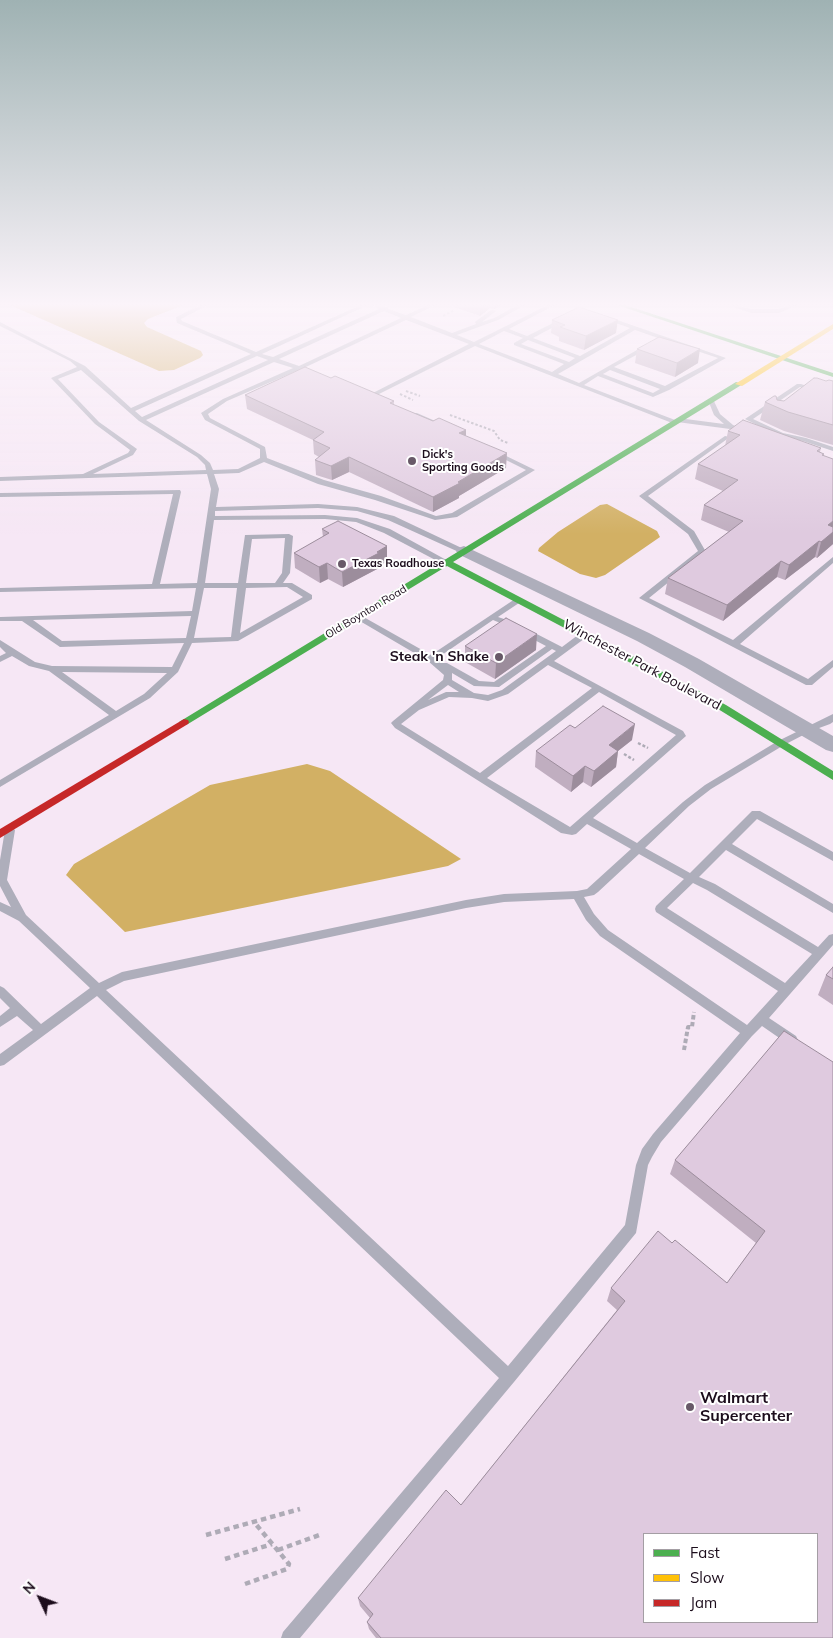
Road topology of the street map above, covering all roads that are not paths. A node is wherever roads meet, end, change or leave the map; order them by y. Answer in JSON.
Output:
{"nodes":[{"id":1,"x":57,"y":381,"type":"edge"},
{"id":2,"x":98,"y":381,"type":"edge"},
{"id":3,"x":196,"y":381,"type":"edge"},
{"id":4,"x":225,"y":381,"type":"edge"},
{"id":5,"x":267,"y":381,"type":"edge"},
{"id":6,"x":400,"y":381,"type":"edge"},
{"id":7,"x":574,"y":381,"type":"edge"},
{"id":8,"x":585,"y":381,"type":"edge"},
{"id":9,"x":617,"y":381,"type":"edge"},
{"id":10,"x":646,"y":381,"type":"edge"},
{"id":11,"x":680,"y":381,"type":"edge"},
{"id":12,"x":741,"y":381,"type":"edge"},
{"id":13,"x":581,"y":384,"type":"junction"},
{"id":14,"x":667,"y":389,"type":"junction"},
{"id":15,"x":361,"y":394,"type":"edge"},
{"id":16,"x":784,"y":395,"type":"junction"},
{"id":17,"x":369,"y":397,"type":"junction"},
{"id":18,"x":833,"y":397,"type":"edge"},
{"id":19,"x":711,"y":400,"type":"junction"},
{"id":20,"x":382,"y":402,"type":"edge"},
{"id":21,"x":781,"y":408,"type":"edge"},
{"id":22,"x":130,"y":411,"type":"junction"},
{"id":23,"x":405,"y":411,"type":"edge"},
{"id":24,"x":141,"y":420,"type":"junction"},
{"id":25,"x":676,"y":421,"type":"junction"},
{"id":26,"x":731,"y":427,"type":"junction"},
{"id":27,"x":454,"y":431,"type":"edge"},
{"id":28,"x":781,"y":435,"type":"junction"},
{"id":29,"x":755,"y":436,"type":"edge"},
{"id":30,"x":727,"y":437,"type":"edge"},
{"id":31,"x":771,"y":442,"type":"edge"},
{"id":32,"x":488,"y":448,"type":"edge"},
{"id":33,"x":833,"y":450,"type":"edge"},
{"id":34,"x":264,"y":459,"type":"junction"},
{"id":35,"x":211,"y":472,"type":"junction"},
{"id":36,"x":81,"y":476,"type":"junction"},
{"id":37,"x":0,"y":479,"type":"edge"},
{"id":38,"x":0,"y":495,"type":"edge"},
{"id":39,"x":212,"y":514,"type":"junction"},
{"id":40,"x":464,"y":551,"type":"junction"},
{"id":41,"x":833,"y":559,"type":"edge"},
{"id":42,"x":446,"y":562,"type":"junction"},
{"id":43,"x":829,"y":568,"type":"edge"},
{"id":44,"x":278,"y":584,"type":"junction"},
{"id":45,"x":200,"y":585,"type":"junction"},
{"id":46,"x":155,"y":586,"type":"junction"},
{"id":47,"x":241,"y":586,"type":"junction"},
{"id":48,"x":0,"y":590,"type":"edge"},
{"id":49,"x":518,"y":601,"type":"junction"},
{"id":50,"x":196,"y":613,"type":"junction"},
{"id":51,"x":357,"y":617,"type":"junction"},
{"id":52,"x":24,"y":618,"type":"junction"},
{"id":53,"x":492,"y":618,"type":"junction"},
{"id":54,"x":0,"y":619,"type":"edge"},
{"id":55,"x":585,"y":634,"type":"junction"},
{"id":56,"x":235,"y":639,"type":"junction"},
{"id":57,"x":189,"y":641,"type":"junction"},
{"id":58,"x":0,"y":644,"type":"edge"},
{"id":59,"x":734,"y":644,"type":"junction"},
{"id":60,"x":552,"y":646,"type":"junction"},
{"id":61,"x":561,"y":650,"type":"junction"},
{"id":62,"x":12,"y":653,"type":"junction"},
{"id":63,"x":435,"y":657,"type":"junction"},
{"id":64,"x":0,"y":659,"type":"edge"},
{"id":65,"x":547,"y":660,"type":"junction"},
{"id":66,"x":833,"y":663,"type":"edge"},
{"id":67,"x":52,"y":669,"type":"junction"},
{"id":68,"x":175,"y":670,"type":"junction"},
{"id":69,"x":447,"y":681,"type":"junction"},
{"id":70,"x":598,"y":688,"type":"junction"},
{"id":71,"x":472,"y":695,"type":"junction"},
{"id":72,"x":416,"y":708,"type":"junction"},
{"id":73,"x":116,"y":715,"type":"junction"},
{"id":74,"x":833,"y":717,"type":"edge"},
{"id":75,"x":808,"y":729,"type":"junction"},
{"id":76,"x":781,"y":744,"type":"junction"},
{"id":77,"x":833,"y":745,"type":"edge"},
{"id":78,"x":833,"y":776,"type":"edge"},
{"id":79,"x":480,"y":778,"type":"junction"},
{"id":80,"x":0,"y":784,"type":"edge"},
{"id":81,"x":586,"y":819,"type":"junction"},
{"id":82,"x":10,"y":828,"type":"junction"},
{"id":83,"x":0,"y":834,"type":"edge"},
{"id":84,"x":725,"y":844,"type":"junction"},
{"id":85,"x":637,"y":849,"type":"junction"},
{"id":86,"x":833,"y":857,"type":"edge"},
{"id":87,"x":691,"y":878,"type":"junction"},
{"id":88,"x":576,"y":895,"type":"junction"},
{"id":89,"x":0,"y":906,"type":"edge"},
{"id":90,"x":833,"y":909,"type":"edge"},
{"id":91,"x":23,"y":918,"type":"junction"},
{"id":92,"x":833,"y":938,"type":"edge"},
{"id":93,"x":819,"y":954,"type":"junction"},
{"id":94,"x":98,"y":989,"type":"junction"},
{"id":95,"x":786,"y":990,"type":"junction"},
{"id":96,"x":0,"y":991,"type":"edge"},
{"id":97,"x":18,"y":1009,"type":"junction"},
{"id":98,"x":761,"y":1019,"type":"junction"},
{"id":99,"x":0,"y":1022,"type":"edge"},
{"id":100,"x":41,"y":1031,"type":"junction"},
{"id":101,"x":748,"y":1032,"type":"junction"},
{"id":102,"x":802,"y":1046,"type":"edge"},
{"id":103,"x":0,"y":1061,"type":"edge"},
{"id":104,"x":509,"y":1377,"type":"junction"},
{"id":105,"x":289,"y":1638,"type":"edge"}],
"edges":[{"from":1,"to":36,"type":"lane"},
{"from":2,"to":22,"type":"lane"},
{"from":3,"to":22,"type":"lane"},
{"from":4,"to":24,"type":"lane"},
{"from":5,"to":34,"type":"lane"},
{"from":6,"to":17,"type":"lane"},
{"from":7,"to":13,"type":"lane"},
{"from":8,"to":13,"type":"lane"},
{"from":9,"to":14,"type":"lane"},
{"from":10,"to":14,"type":"lane"},
{"from":11,"to":14,"type":"lane"},
{"from":12,"to":19,"type":"street","name":"Old Boynton Road"},
{"from":13,"to":25,"type":"lane"},
{"from":15,"to":17,"type":"lane"},
{"from":16,"to":18,"type":"lane"},
{"from":16,"to":21,"type":"lane"},
{"from":16,"to":28,"type":"lane"},
{"from":17,"to":20,"type":"lane"},
{"from":19,"to":25,"type":"street","name":"Old Boynton Road"},
{"from":19,"to":26,"type":"lane"},
{"from":22,"to":24,"type":"lane"},
{"from":23,"to":27,"type":"lane"},
{"from":24,"to":35,"type":"lane"},
{"from":25,"to":26,"type":"lane"},
{"from":25,"to":40,"type":"street","name":"Old Boynton Road"},
{"from":26,"to":29,"type":"lane"},
{"from":28,"to":31,"type":"lane"},
{"from":28,"to":33,"type":"lane"},
{"from":30,"to":59,"type":"lane"},
{"from":32,"to":34,"type":"lane"},
{"from":34,"to":35,"type":"lane"},
{"from":35,"to":36,"type":"lane"},
{"from":35,"to":39,"type":"lane"},
{"from":36,"to":37,"type":"lane"},
{"from":38,"to":46,"type":"lane"},
{"from":39,"to":40,"type":"lane"},
{"from":39,"to":42,"type":"lane"},
{"from":39,"to":45,"type":"lane"},
{"from":40,"to":42,"type":"street","name":"Old Boynton Road"},
{"from":40,"to":75,"type":"street","name":"Winchester Park Boulevard"},
{"from":41,"to":43,"type":"lane"},
{"from":42,"to":49,"type":"street","name":"Winchester Park Boulevard"},
{"from":42,"to":51,"type":"street","name":"Old Boynton Road"},
{"from":43,"to":59,"type":"lane"},
{"from":44,"to":47,"type":"lane"},
{"from":44,"to":47,"type":"lane"},
{"from":44,"to":56,"type":"lane"},
{"from":45,"to":46,"type":"lane"},
{"from":45,"to":47,"type":"lane"},
{"from":45,"to":50,"type":"lane"},
{"from":46,"to":48,"type":"lane"},
{"from":47,"to":56,"type":"lane"},
{"from":49,"to":53,"type":"lane"},
{"from":49,"to":55,"type":"street","name":"Winchester Park Boulevard"},
{"from":50,"to":52,"type":"lane"},
{"from":50,"to":57,"type":"lane"},
{"from":51,"to":63,"type":"lane"},
{"from":51,"to":82,"type":"street","name":"Old Boynton Road"},
{"from":52,"to":54,"type":"lane"},
{"from":52,"to":57,"type":"lane"},
{"from":53,"to":60,"type":"lane"},
{"from":53,"to":63,"type":"lane"},
{"from":55,"to":61,"type":"lane"},
{"from":55,"to":76,"type":"street","name":"Winchester Park Boulevard"},
{"from":56,"to":57,"type":"lane"},
{"from":57,"to":68,"type":"lane"},
{"from":58,"to":62,"type":"lane"},
{"from":59,"to":66,"type":"lane"},
{"from":60,"to":61,"type":"lane"},
{"from":60,"to":63,"type":"lane"},
{"from":61,"to":65,"type":"lane"},
{"from":62,"to":64,"type":"lane"},
{"from":62,"to":67,"type":"lane"},
{"from":63,"to":69,"type":"lane"},
{"from":65,"to":70,"type":"lane"},
{"from":65,"to":71,"type":"lane"},
{"from":67,"to":68,"type":"lane"},
{"from":67,"to":73,"type":"lane"},
{"from":68,"to":73,"type":"lane"},
{"from":69,"to":71,"type":"lane"},
{"from":69,"to":72,"type":"lane"},
{"from":70,"to":79,"type":"lane"},
{"from":70,"to":81,"type":"lane"},
{"from":71,"to":72,"type":"lane"},
{"from":72,"to":79,"type":"lane"},
{"from":73,"to":80,"type":"lane"},
{"from":74,"to":75,"type":"lane"},
{"from":75,"to":76,"type":"lane"},
{"from":75,"to":77,"type":"street","name":"Winchester Park Boulevard"},
{"from":76,"to":78,"type":"street","name":"Winchester Park Boulevard"},
{"from":76,"to":85,"type":"lane"},
{"from":79,"to":81,"type":"lane"},
{"from":81,"to":85,"type":"lane"},
{"from":82,"to":83,"type":"street","name":"Old Boynton Road"},
{"from":82,"to":91,"type":"lane"},
{"from":84,"to":86,"type":"lane"},
{"from":84,"to":87,"type":"lane"},
{"from":84,"to":90,"type":"lane"},
{"from":85,"to":87,"type":"lane"},
{"from":85,"to":88,"type":"lane"},
{"from":87,"to":93,"type":"lane"},
{"from":87,"to":95,"type":"lane"},
{"from":88,"to":94,"type":"lane"},
{"from":88,"to":101,"type":"lane"},
{"from":89,"to":91,"type":"lane"},
{"from":91,"to":94,"type":"lane"},
{"from":92,"to":93,"type":"lane"},
{"from":93,"to":95,"type":"lane"},
{"from":94,"to":100,"type":"lane"},
{"from":94,"to":104,"type":"lane"},
{"from":95,"to":98,"type":"lane"},
{"from":96,"to":97,"type":"lane"},
{"from":97,"to":99,"type":"lane"},
{"from":97,"to":100,"type":"lane"},
{"from":98,"to":101,"type":"lane"},
{"from":98,"to":102,"type":"lane"},
{"from":100,"to":103,"type":"lane"},
{"from":101,"to":104,"type":"lane"},
{"from":104,"to":105,"type":"lane"}]}
